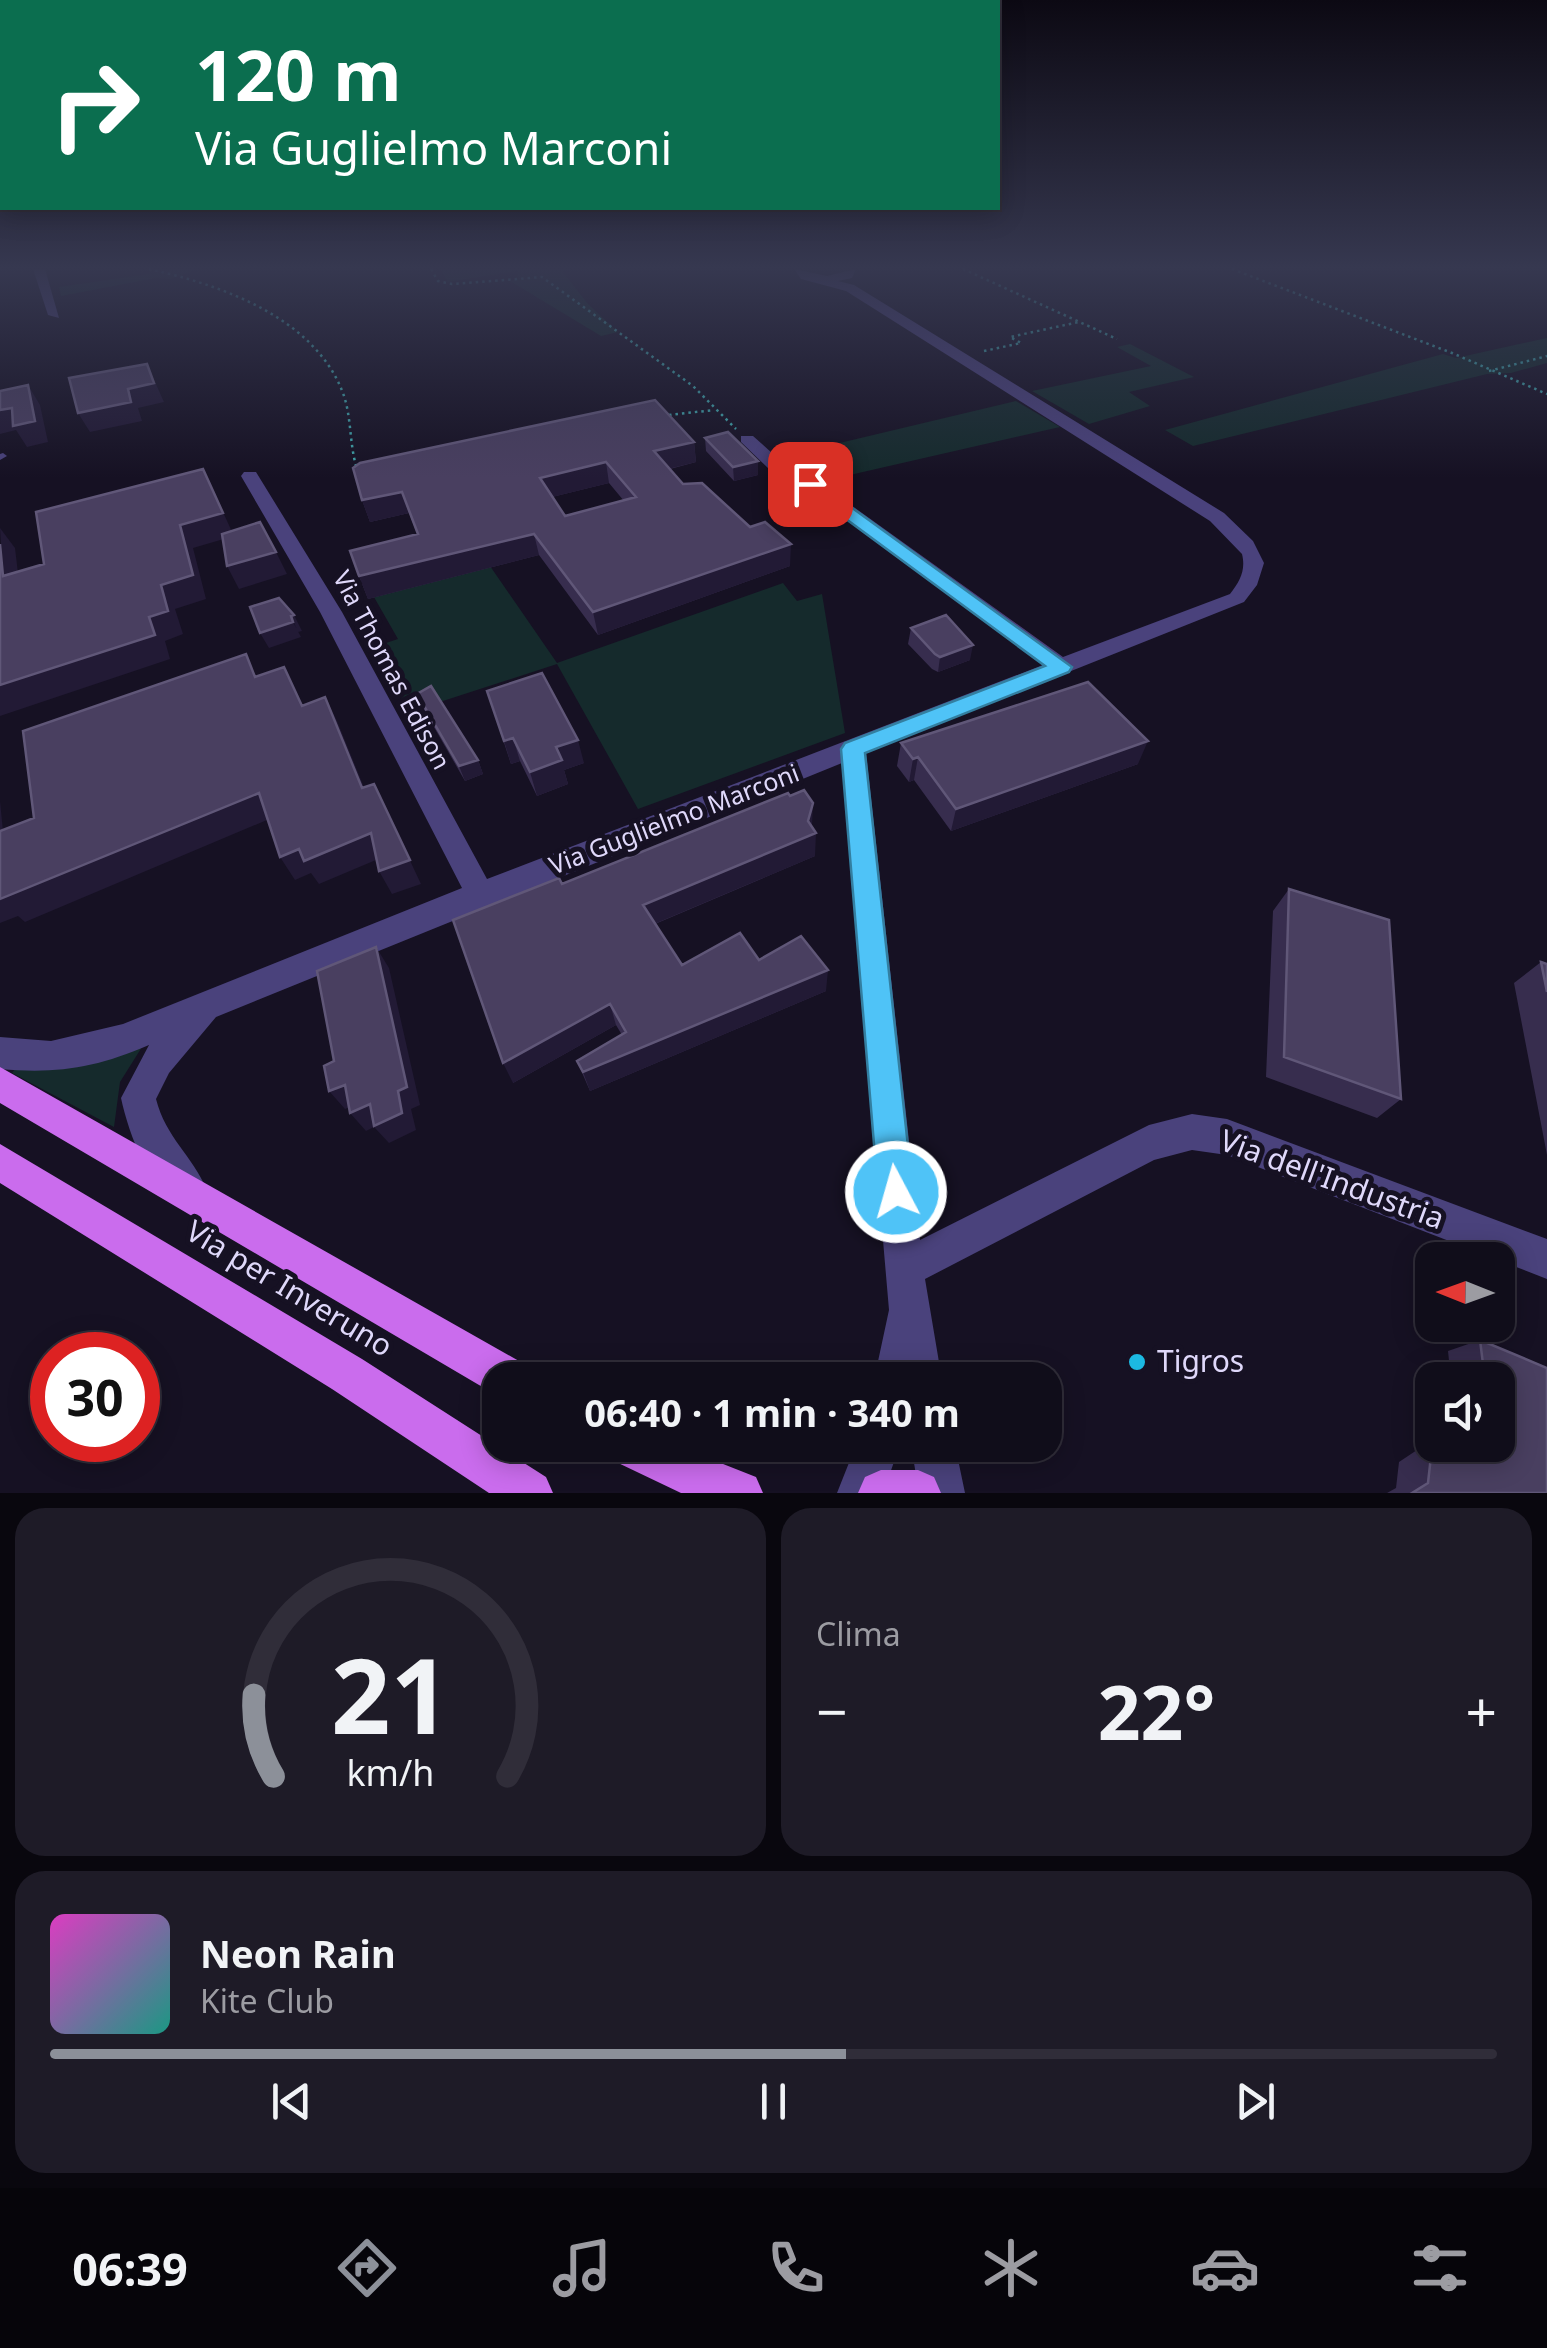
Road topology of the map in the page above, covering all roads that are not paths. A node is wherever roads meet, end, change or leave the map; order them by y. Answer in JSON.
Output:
{"nodes":[{"id":1,"x":937,"y":339,"type":"edge"},
{"id":2,"x":746,"y":438,"type":"road end"},
{"id":3,"x":250,"y":476,"type":"dead end"},
{"id":4,"x":1061,"y":667,"type":"junction"},
{"id":5,"x":853,"y":749,"type":"junction"},
{"id":6,"x":480,"y":894,"type":"junction"},
{"id":7,"x":215,"y":1004,"type":"junction"},
{"id":8,"x":0,"y":1053,"type":"edge"},
{"id":9,"x":0,"y":1084,"type":"edge"},
{"id":10,"x":0,"y":1162,"type":"edge"},
{"id":11,"x":192,"y":1196,"type":"junction"},
{"id":12,"x":1547,"y":1259,"type":"edge"},
{"id":13,"x":905,"y":1286,"type":"junction"},
{"id":14,"x":897,"y":1362,"type":"edge"},
{"id":15,"x":918,"y":1362,"type":"edge"},
{"id":16,"x":482,"y":1363,"type":"edge"},
{"id":17,"x":662,"y":1462,"type":"edge"},
{"id":18,"x":872,"y":1462,"type":"edge"},
{"id":19,"x":936,"y":1462,"type":"edge"},
{"id":20,"x":530,"y":1493,"type":"edge"},
{"id":21,"x":740,"y":1493,"type":"edge"},
{"id":22,"x":860,"y":1493,"type":"edge"},
{"id":23,"x":880,"y":1493,"type":"edge"},
{"id":24,"x":918,"y":1493,"type":"edge"},
{"id":25,"x":942,"y":1493,"type":"edge"}],
"edges":[{"from":1,"to":4,"type":"street","name":"Via Guglielmo Marconi"},
{"from":2,"to":4,"type":"street"},
{"from":3,"to":6,"type":"street","name":"Via Thomas Edison"},
{"from":4,"to":5,"type":"street","name":"Via Guglielmo Marconi"},
{"from":5,"to":6,"type":"street","name":"Via Guglielmo Marconi"},
{"from":5,"to":13,"type":"street"},
{"from":6,"to":7,"type":"street","name":"Via Guglielmo Marconi"},
{"from":7,"to":8,"type":"street","name":"Via Guglielmo Marconi"},
{"from":7,"to":11,"type":"street"},
{"from":9,"to":11,"type":"main road","name":"Via per Inveruno"},
{"from":10,"to":20,"type":"main road","name":"Via per Inveruno"},
{"from":11,"to":16,"type":"main road","name":"Via per Inveruno"},
{"from":12,"to":13,"type":"street","name":"Via dell'Industria"},
{"from":13,"to":14,"type":"street"},
{"from":13,"to":15,"type":"street"},
{"from":17,"to":21,"type":"main road"},
{"from":18,"to":22,"type":"street"},
{"from":19,"to":25,"type":"street"},
{"from":23,"to":24,"type":"main road"}]}
